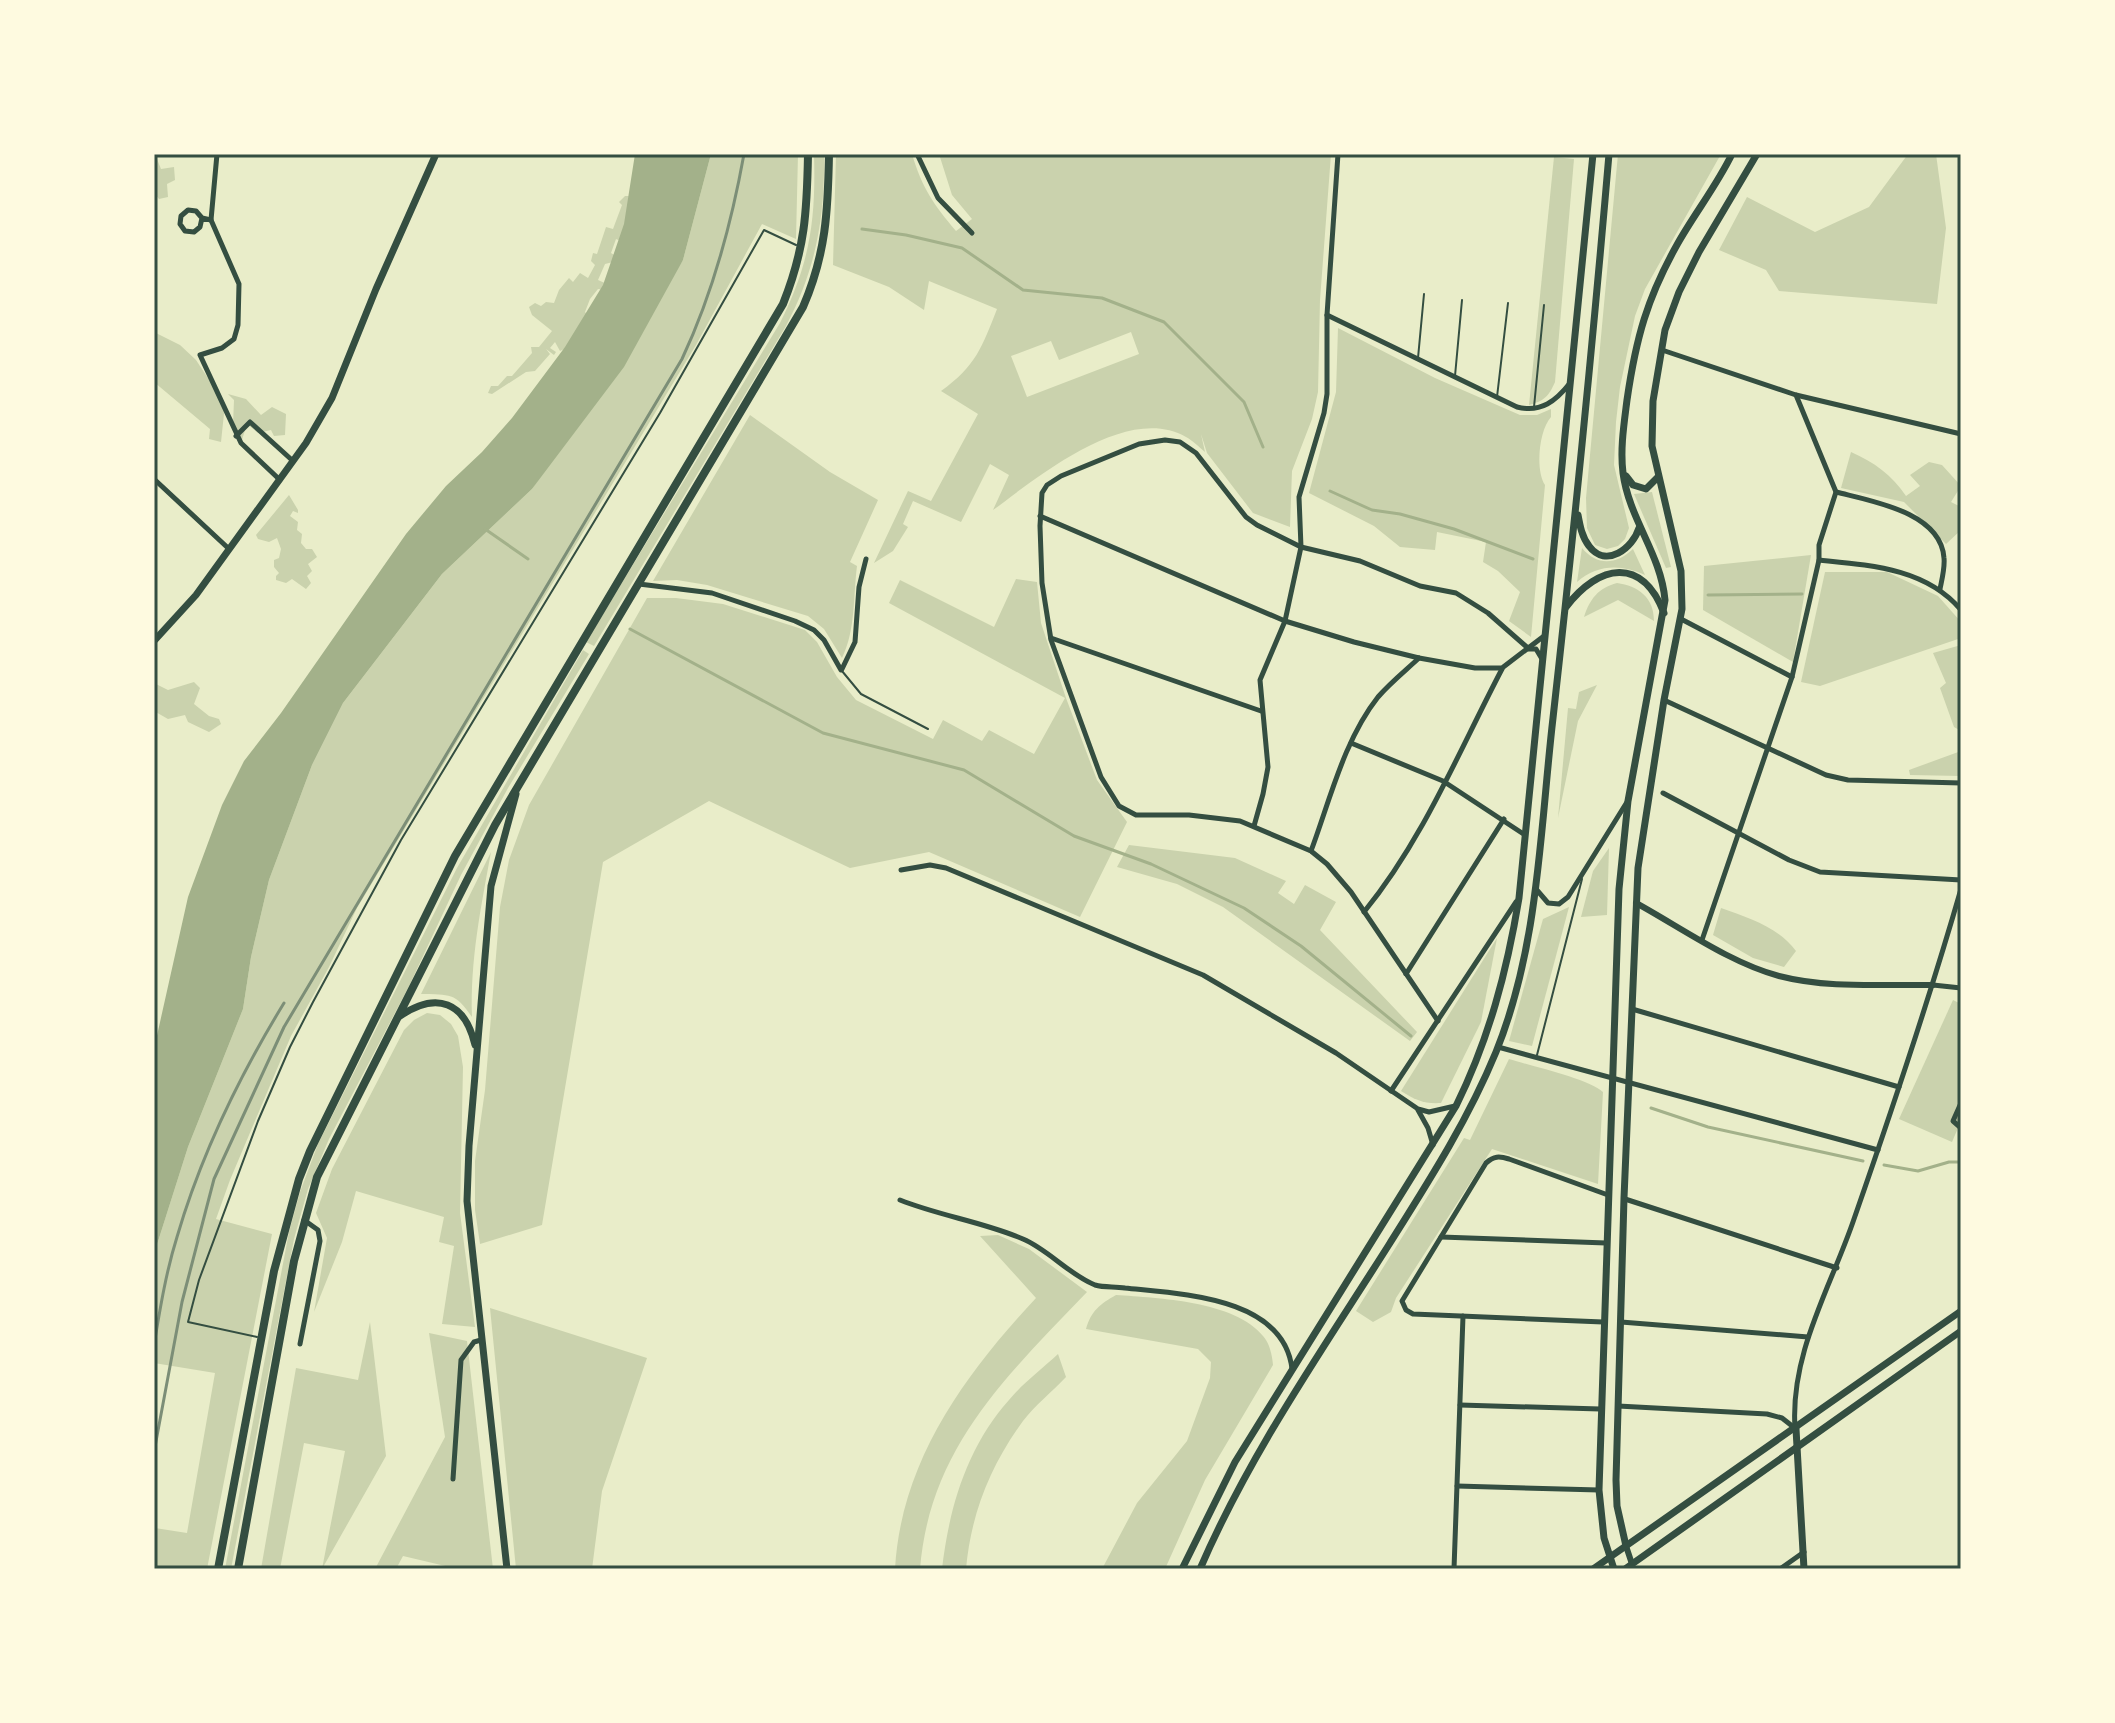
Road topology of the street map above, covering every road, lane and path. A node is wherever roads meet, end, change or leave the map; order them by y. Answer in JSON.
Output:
{"nodes":[{"id":1,"x":217,"y":154,"type":"edge"},
{"id":2,"x":436,"y":154,"type":"edge"},
{"id":3,"x":808,"y":154,"type":"edge"},
{"id":4,"x":829,"y":154,"type":"edge"},
{"id":5,"x":917,"y":154,"type":"edge"},
{"id":6,"x":1338,"y":154,"type":"edge"},
{"id":7,"x":1593,"y":154,"type":"edge"},
{"id":8,"x":1609,"y":154,"type":"edge"},
{"id":9,"x":1732,"y":154,"type":"edge"},
{"id":10,"x":1757,"y":154,"type":"edge"},
{"id":11,"x":202,"y":218,"type":"junction"},
{"id":12,"x":211,"y":220,"type":"junction"},
{"id":13,"x":972,"y":233,"type":"dead end"},
{"id":14,"x":802,"y":248,"type":"junction"},
{"id":15,"x":1424,"y":294,"type":"dead end"},
{"id":16,"x":1462,"y":300,"type":"dead end"},
{"id":17,"x":1508,"y":303,"type":"dead end"},
{"id":18,"x":1544,"y":305,"type":"dead end"},
{"id":19,"x":1327,"y":315,"type":"junction"},
{"id":20,"x":1661,"y":350,"type":"junction"},
{"id":21,"x":1418,"y":360,"type":"junction"},
{"id":22,"x":1455,"y":378,"type":"junction"},
{"id":23,"x":1571,"y":381,"type":"junction"},
{"id":24,"x":1796,"y":395,"type":"junction"},
{"id":25,"x":1497,"y":398,"type":"junction"},
{"id":26,"x":1534,"y":409,"type":"junction"},
{"id":27,"x":1961,"y":434,"type":"edge"},
{"id":28,"x":236,"y":436,"type":"junction"},
{"id":29,"x":293,"y":462,"type":"junction"},
{"id":30,"x":1623,"y":470,"type":"junction"},
{"id":31,"x":1658,"y":476,"type":"junction"},
{"id":32,"x":154,"y":479,"type":"edge"},
{"id":33,"x":280,"y":480,"type":"junction"},
{"id":34,"x":1836,"y":492,"type":"junction"},
{"id":35,"x":1576,"y":505,"type":"junction"},
{"id":36,"x":1040,"y":516,"type":"junction"},
{"id":37,"x":1639,"y":528,"type":"junction"},
{"id":38,"x":1301,"y":547,"type":"junction"},
{"id":39,"x":228,"y":548,"type":"junction"},
{"id":40,"x":866,"y":559,"type":"dead end"},
{"id":41,"x":1819,"y":560,"type":"junction"},
{"id":42,"x":639,"y":584,"type":"junction"},
{"id":43,"x":1940,"y":589,"type":"junction"},
{"id":44,"x":1565,"y":609,"type":"junction"},
{"id":45,"x":1961,"y":610,"type":"edge"},
{"id":46,"x":1664,"y":613,"type":"junction"},
{"id":47,"x":1681,"y":619,"type":"junction"},
{"id":48,"x":1285,"y":621,"type":"junction"},
{"id":49,"x":1545,"y":635,"type":"junction"},
{"id":50,"x":1050,"y":638,"type":"junction"},
{"id":51,"x":154,"y":641,"type":"edge"},
{"id":52,"x":1529,"y":649,"type":"junction"},
{"id":53,"x":1419,"y":658,"type":"junction"},
{"id":54,"x":1543,"y":662,"type":"junction"},
{"id":55,"x":1502,"y":668,"type":"junction"},
{"id":56,"x":841,"y":670,"type":"junction"},
{"id":57,"x":1792,"y":677,"type":"junction"},
{"id":58,"x":1664,"y":700,"type":"junction"},
{"id":59,"x":1261,"y":711,"type":"junction"},
{"id":60,"x":928,"y":729,"type":"dead end"},
{"id":61,"x":1351,"y":743,"type":"junction"},
{"id":62,"x":1769,"y":748,"type":"junction"},
{"id":63,"x":1443,"y":781,"type":"junction"},
{"id":64,"x":1961,"y":783,"type":"edge"},
{"id":65,"x":520,"y":784,"type":"junction"},
{"id":66,"x":1663,"y":793,"type":"dead end"},
{"id":67,"x":1628,"y":801,"type":"junction"},
{"id":68,"x":1504,"y":819,"type":"junction"},
{"id":69,"x":1254,"y":826,"type":"junction"},
{"id":70,"x":1738,"y":833,"type":"junction"},
{"id":71,"x":1525,"y":835,"type":"junction"},
{"id":72,"x":1311,"y":851,"type":"junction"},
{"id":73,"x":901,"y":870,"type":"dead end"},
{"id":74,"x":1583,"y":874,"type":"junction"},
{"id":75,"x":1961,"y":880,"type":"edge"},
{"id":76,"x":1535,"y":887,"type":"junction"},
{"id":77,"x":1961,"y":889,"type":"edge"},
{"id":78,"x":1519,"y":898,"type":"junction"},
{"id":79,"x":1636,"y":903,"type":"junction"},
{"id":80,"x":1364,"y":912,"type":"junction"},
{"id":81,"x":1702,"y":940,"type":"junction"},
{"id":82,"x":1406,"y":974,"type":"junction"},
{"id":83,"x":1933,"y":985,"type":"junction"},
{"id":84,"x":1961,"y":988,"type":"edge"},
{"id":85,"x":1631,"y":1009,"type":"junction"},
{"id":86,"x":400,"y":1016,"type":"junction"},
{"id":87,"x":1438,"y":1021,"type":"junction"},
{"id":88,"x":1498,"y":1047,"type":"junction"},
{"id":89,"x":476,"y":1055,"type":"junction"},
{"id":90,"x":1536,"y":1057,"type":"junction"},
{"id":91,"x":1612,"y":1078,"type":"junction"},
{"id":92,"x":1628,"y":1082,"type":"junction"},
{"id":93,"x":1899,"y":1087,"type":"junction"},
{"id":94,"x":1391,"y":1091,"type":"junction"},
{"id":95,"x":1961,"y":1103,"type":"edge"},
{"id":96,"x":1456,"y":1106,"type":"junction"},
{"id":97,"x":1418,"y":1109,"type":"junction"},
{"id":98,"x":1961,"y":1128,"type":"edge"},
{"id":99,"x":1433,"y":1145,"type":"junction"},
{"id":100,"x":1878,"y":1150,"type":"junction"},
{"id":101,"x":1608,"y":1195,"type":"junction"},
{"id":102,"x":1624,"y":1198,"type":"junction"},
{"id":103,"x":900,"y":1200,"type":"dead end"},
{"id":104,"x":304,"y":1220,"type":"junction"},
{"id":105,"x":1441,"y":1237,"type":"junction"},
{"id":106,"x":1606,"y":1243,"type":"junction"},
{"id":107,"x":1837,"y":1268,"type":"junction"},
{"id":108,"x":1961,"y":1311,"type":"edge"},
{"id":109,"x":1463,"y":1316,"type":"junction"},
{"id":110,"x":1603,"y":1322,"type":"junction"},
{"id":111,"x":1621,"y":1322,"type":"junction"},
{"id":112,"x":1961,"y":1331,"type":"edge"},
{"id":113,"x":1808,"y":1337,"type":"junction"},
{"id":114,"x":262,"y":1338,"type":"junction"},
{"id":115,"x":481,"y":1340,"type":"junction"},
{"id":116,"x":300,"y":1344,"type":"dead end"},
{"id":117,"x":1292,"y":1371,"type":"junction"},
{"id":118,"x":1460,"y":1405,"type":"junction"},
{"id":119,"x":1617,"y":1406,"type":"junction"},
{"id":120,"x":1600,"y":1409,"type":"junction"},
{"id":121,"x":1796,"y":1429,"type":"junction"},
{"id":122,"x":1797,"y":1448,"type":"junction"},
{"id":123,"x":453,"y":1479,"type":"dead end"},
{"id":124,"x":1457,"y":1486,"type":"junction"},
{"id":125,"x":1599,"y":1490,"type":"junction"},
{"id":126,"x":1626,"y":1546,"type":"junction"},
{"id":127,"x":1804,"y":1552,"type":"junction"},
{"id":128,"x":1609,"y":1558,"type":"junction"},
{"id":129,"x":1629,"y":1566,"type":"edge"},
{"id":130,"x":218,"y":1569,"type":"edge"},
{"id":131,"x":238,"y":1569,"type":"edge"},
{"id":132,"x":507,"y":1569,"type":"edge"},
{"id":133,"x":1182,"y":1569,"type":"edge"},
{"id":134,"x":1200,"y":1569,"type":"edge"},
{"id":135,"x":1454,"y":1569,"type":"edge"},
{"id":136,"x":1593,"y":1569,"type":"edge"},
{"id":137,"x":1614,"y":1569,"type":"edge"},
{"id":138,"x":1780,"y":1569,"type":"edge"},
{"id":139,"x":1804,"y":1569,"type":"edge"}],
"edges":[{"from":1,"to":12,"type":"street"},
{"from":2,"to":29,"type":"main road"},
{"from":3,"to":14,"type":"highway"},
{"from":4,"to":42,"type":"highway"},
{"from":5,"to":13,"type":"street"},
{"from":6,"to":19,"type":"street"},
{"from":7,"to":23,"type":"main road"},
{"from":8,"to":35,"type":"main road"},
{"from":9,"to":30,"type":"main road"},
{"from":10,"to":20,"type":"main road"},
{"from":11,"to":11,"type":"street"},
{"from":11,"to":12,"type":"street"},
{"from":12,"to":28,"type":"street"},
{"from":14,"to":114,"type":"highway"},
{"from":14,"to":114,"type":"lane"},
{"from":15,"to":21,"type":"lane"},
{"from":16,"to":22,"type":"lane"},
{"from":17,"to":25,"type":"lane"},
{"from":18,"to":26,"type":"lane"},
{"from":19,"to":21,"type":"street"},
{"from":19,"to":38,"type":"street"},
{"from":20,"to":24,"type":"street"},
{"from":20,"to":31,"type":"main road"},
{"from":21,"to":22,"type":"street"},
{"from":22,"to":25,"type":"street"},
{"from":23,"to":26,"type":"street"},
{"from":23,"to":49,"type":"main road"},
{"from":24,"to":27,"type":"street"},
{"from":24,"to":34,"type":"street"},
{"from":25,"to":26,"type":"street"},
{"from":28,"to":29,"type":"street"},
{"from":28,"to":33,"type":"street"},
{"from":29,"to":33,"type":"main road"},
{"from":30,"to":31,"type":"main road"},
{"from":30,"to":37,"type":"main road"},
{"from":31,"to":47,"type":"main road"},
{"from":32,"to":39,"type":"street"},
{"from":33,"to":39,"type":"main road"},
{"from":34,"to":41,"type":"street"},
{"from":34,"to":43,"type":"street"},
{"from":35,"to":37,"type":"main road"},
{"from":35,"to":44,"type":"main road"},
{"from":36,"to":38,"type":"street"},
{"from":36,"to":48,"type":"street"},
{"from":36,"to":50,"type":"street"},
{"from":37,"to":46,"type":"main road"},
{"from":38,"to":48,"type":"street"},
{"from":38,"to":52,"type":"street"},
{"from":39,"to":51,"type":"main road"},
{"from":40,"to":56,"type":"street"},
{"from":41,"to":43,"type":"street"},
{"from":41,"to":57,"type":"street"},
{"from":42,"to":56,"type":"street"},
{"from":42,"to":65,"type":"highway"},
{"from":43,"to":45,"type":"street"},
{"from":44,"to":46,"type":"main road"},
{"from":44,"to":76,"type":"main road"},
{"from":46,"to":67,"type":"main road"},
{"from":47,"to":57,"type":"street"},
{"from":47,"to":58,"type":"main road"},
{"from":48,"to":53,"type":"street"},
{"from":48,"to":59,"type":"street"},
{"from":49,"to":52,"type":"street"},
{"from":49,"to":54,"type":"main road"},
{"from":50,"to":59,"type":"street"},
{"from":50,"to":69,"type":"street"},
{"from":52,"to":54,"type":"street"},
{"from":52,"to":55,"type":"street"},
{"from":53,"to":55,"type":"street"},
{"from":53,"to":61,"type":"street"},
{"from":54,"to":71,"type":"main road"},
{"from":55,"to":63,"type":"street"},
{"from":56,"to":60,"type":"lane"},
{"from":57,"to":62,"type":"street"},
{"from":58,"to":62,"type":"street"},
{"from":58,"to":79,"type":"main road"},
{"from":59,"to":69,"type":"street"},
{"from":61,"to":63,"type":"street"},
{"from":61,"to":72,"type":"street"},
{"from":62,"to":64,"type":"street"},
{"from":62,"to":70,"type":"street"},
{"from":63,"to":68,"type":"street"},
{"from":63,"to":80,"type":"street"},
{"from":65,"to":86,"type":"highway"},
{"from":65,"to":89,"type":"main road"},
{"from":66,"to":70,"type":"street"},
{"from":67,"to":74,"type":"street"},
{"from":67,"to":91,"type":"main road"},
{"from":68,"to":71,"type":"street"},
{"from":68,"to":82,"type":"street"},
{"from":69,"to":72,"type":"street"},
{"from":70,"to":75,"type":"street"},
{"from":70,"to":81,"type":"street"},
{"from":71,"to":78,"type":"main road"},
{"from":72,"to":80,"type":"street"},
{"from":73,"to":94,"type":"street"},
{"from":74,"to":76,"type":"street"},
{"from":74,"to":90,"type":"lane"},
{"from":76,"to":88,"type":"main road"},
{"from":77,"to":83,"type":"street"},
{"from":78,"to":87,"type":"street"},
{"from":78,"to":96,"type":"main road"},
{"from":79,"to":81,"type":"street"},
{"from":79,"to":85,"type":"main road"},
{"from":80,"to":82,"type":"street"},
{"from":81,"to":83,"type":"street"},
{"from":82,"to":87,"type":"street"},
{"from":83,"to":84,"type":"street"},
{"from":83,"to":93,"type":"street"},
{"from":85,"to":92,"type":"main road"},
{"from":85,"to":93,"type":"street"},
{"from":86,"to":89,"type":"main road"},
{"from":86,"to":104,"type":"highway"},
{"from":87,"to":94,"type":"street"},
{"from":88,"to":90,"type":"street"},
{"from":88,"to":134,"type":"main road"},
{"from":89,"to":115,"type":"main road"},
{"from":90,"to":91,"type":"street"},
{"from":91,"to":92,"type":"street"},
{"from":91,"to":101,"type":"main road"},
{"from":92,"to":100,"type":"street"},
{"from":92,"to":102,"type":"main road"},
{"from":93,"to":100,"type":"street"},
{"from":94,"to":97,"type":"street"},
{"from":95,"to":98,"type":"street"},
{"from":96,"to":97,"type":"street"},
{"from":96,"to":99,"type":"main road"},
{"from":97,"to":99,"type":"street"},
{"from":99,"to":117,"type":"main road"},
{"from":100,"to":107,"type":"street"},
{"from":101,"to":105,"type":"street"},
{"from":101,"to":106,"type":"main road"},
{"from":102,"to":107,"type":"street"},
{"from":102,"to":111,"type":"main road"},
{"from":103,"to":117,"type":"street"},
{"from":104,"to":116,"type":"street"},
{"from":104,"to":131,"type":"highway"},
{"from":105,"to":106,"type":"street"},
{"from":105,"to":109,"type":"street"},
{"from":106,"to":110,"type":"main road"},
{"from":107,"to":113,"type":"street"},
{"from":108,"to":121,"type":"main road"},
{"from":109,"to":110,"type":"street"},
{"from":109,"to":118,"type":"street"},
{"from":110,"to":120,"type":"main road"},
{"from":111,"to":113,"type":"street"},
{"from":111,"to":119,"type":"main road"},
{"from":112,"to":122,"type":"main road"},
{"from":113,"to":121,"type":"street"},
{"from":114,"to":130,"type":"highway"},
{"from":115,"to":123,"type":"street"},
{"from":115,"to":132,"type":"main road"},
{"from":117,"to":133,"type":"main road"},
{"from":118,"to":120,"type":"street"},
{"from":118,"to":124,"type":"street"},
{"from":119,"to":121,"type":"street"},
{"from":119,"to":126,"type":"main road"},
{"from":120,"to":125,"type":"main road"},
{"from":121,"to":122,"type":"main road"},
{"from":121,"to":126,"type":"main road"},
{"from":122,"to":127,"type":"main road"},
{"from":122,"to":129,"type":"main road"},
{"from":124,"to":125,"type":"street"},
{"from":124,"to":135,"type":"street"},
{"from":125,"to":128,"type":"main road"},
{"from":126,"to":128,"type":"main road"},
{"from":126,"to":129,"type":"street"},
{"from":127,"to":138,"type":"street"},
{"from":127,"to":139,"type":"main road"},
{"from":128,"to":136,"type":"main road"},
{"from":128,"to":137,"type":"main road"}]}
